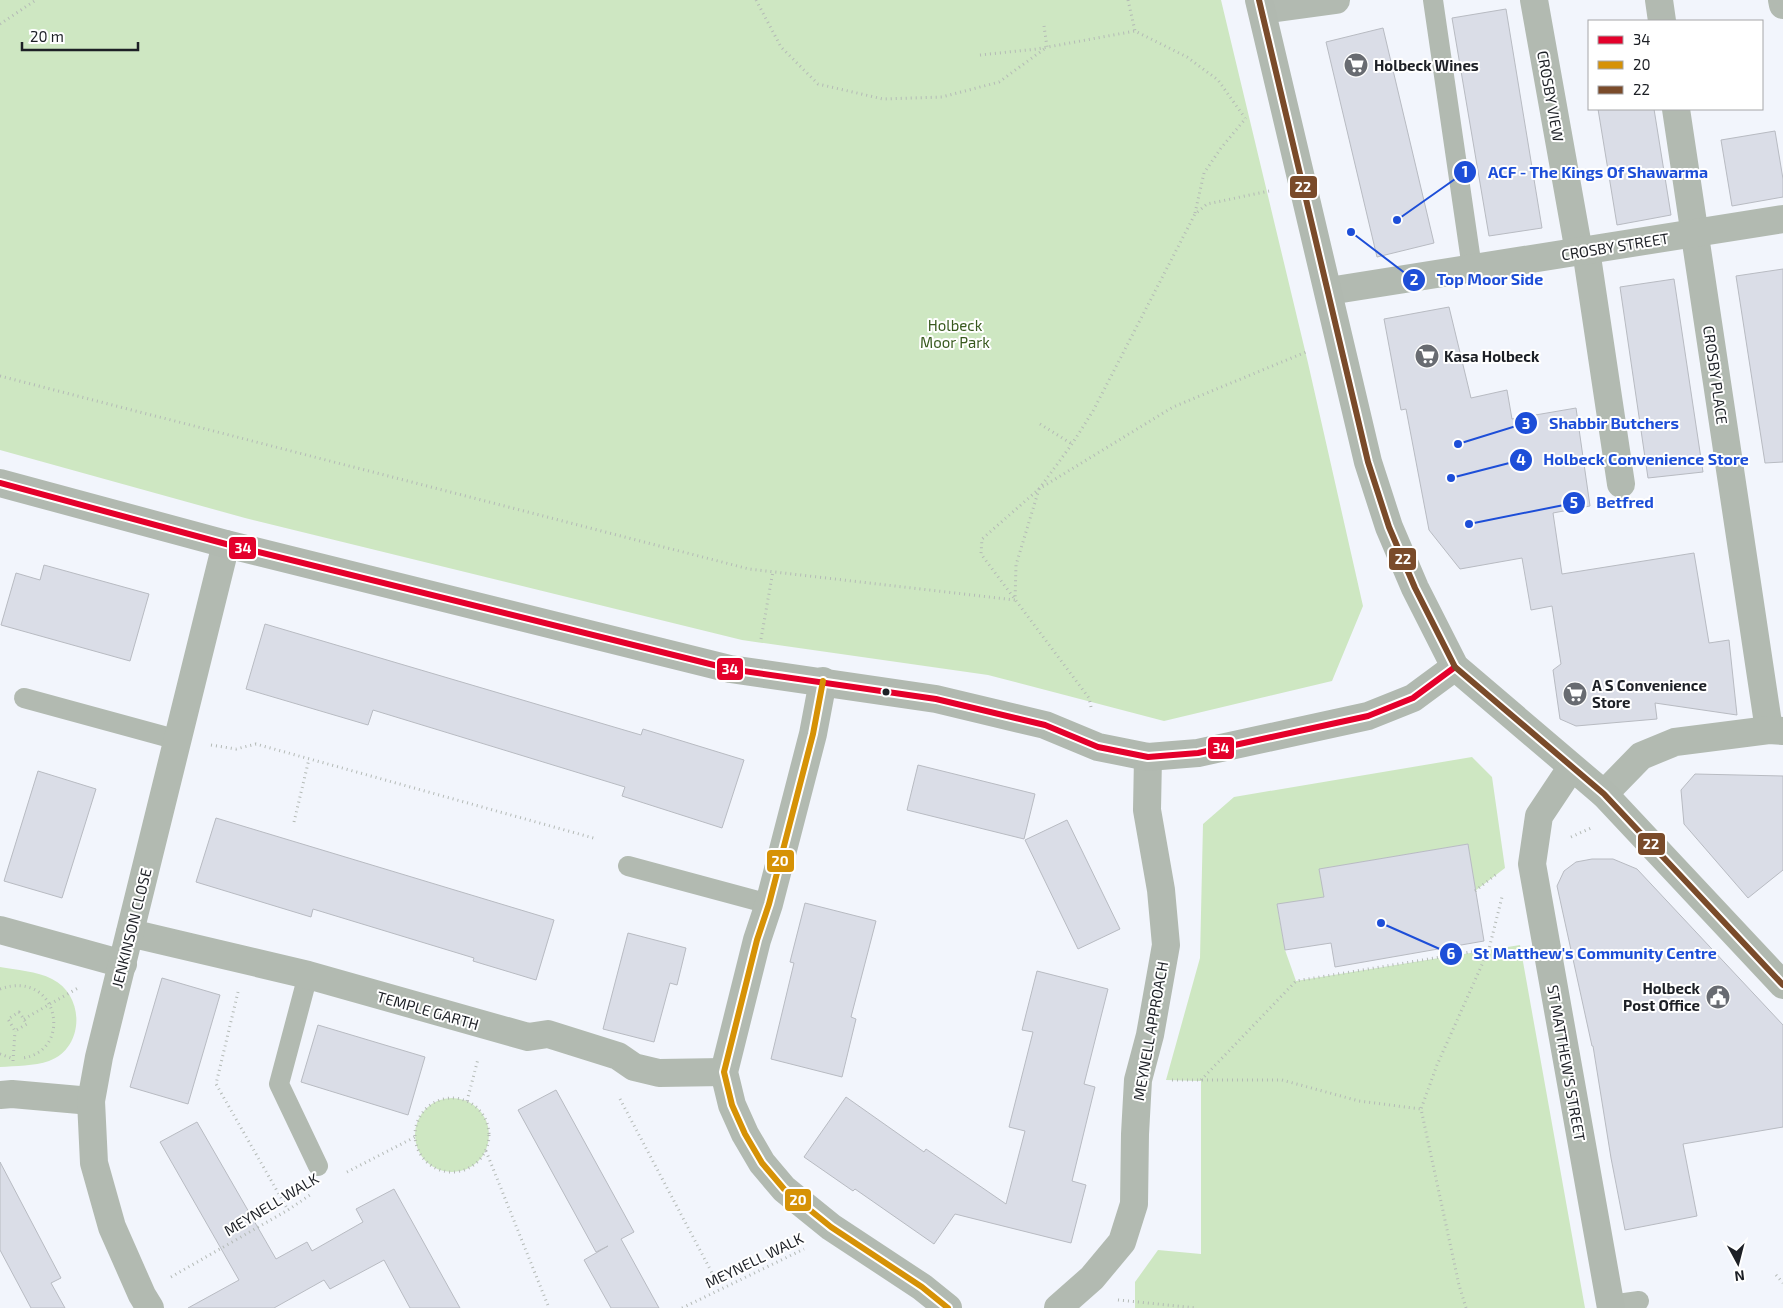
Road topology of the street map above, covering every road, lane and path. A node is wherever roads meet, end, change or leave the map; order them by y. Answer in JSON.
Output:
{"nodes":[{"id":1,"x":36,"y":0,"type":"edge"},
{"id":2,"x":756,"y":0,"type":"edge"},
{"id":3,"x":1128,"y":0,"type":"edge"},
{"id":4,"x":1336,"y":0,"type":"edge"},
{"id":5,"x":1433,"y":0,"type":"edge"},
{"id":6,"x":1534,"y":0,"type":"edge"},
{"id":7,"x":1659,"y":0,"type":"edge"},
{"id":8,"x":1782,"y":0,"type":"edge"},
{"id":9,"x":1261,"y":5,"type":"edge"},
{"id":10,"x":1783,"y":5,"type":"edge"},
{"id":11,"x":1662,"y":20,"type":"edge"},
{"id":12,"x":0,"y":24,"type":"edge"},
{"id":13,"x":1044,"y":26,"type":"dead end"},
{"id":14,"x":1135,"y":31,"type":"junction"},
{"id":15,"x":1047,"y":47,"type":"junction"},
{"id":16,"x":980,"y":55,"type":"dead end"},
{"id":17,"x":1285,"y":106,"type":"junction"},
{"id":18,"x":1676,"y":110,"type":"edge"},
{"id":19,"x":1245,"y":118,"type":"junction"},
{"id":20,"x":1304,"y":184,"type":"junction"},
{"id":21,"x":1195,"y":214,"type":"junction"},
{"id":22,"x":1783,"y":220,"type":"edge"},
{"id":23,"x":1695,"y":233,"type":"junction"},
{"id":24,"x":1582,"y":251,"type":"junction"},
{"id":25,"x":1472,"y":268,"type":"junction"},
{"id":26,"x":1329,"y":291,"type":"junction"},
{"id":27,"x":1339,"y":338,"type":"junction"},
{"id":28,"x":0,"y":376,"type":"edge"},
{"id":29,"x":1040,"y":424,"type":"dead end"},
{"id":30,"x":1072,"y":444,"type":"junction"},
{"id":31,"x":0,"y":483,"type":"edge"},
{"id":32,"x":1621,"y":484,"type":"dead end"},
{"id":33,"x":1039,"y":489,"type":"junction"},
{"id":34,"x":226,"y":544,"type":"junction"},
{"id":35,"x":773,"y":572,"type":"junction"},
{"id":36,"x":1015,"y":600,"type":"junction"},
{"id":37,"x":1455,"y":667,"type":"junction"},
{"id":38,"x":756,"y":672,"type":"junction"},
{"id":39,"x":822,"y":681,"type":"junction"},
{"id":40,"x":24,"y":698,"type":"dead end"},
{"id":41,"x":1776,"y":730,"type":"edge"},
{"id":42,"x":178,"y":740,"type":"junction"},
{"id":43,"x":1098,"y":748,"type":"junction"},
{"id":44,"x":1148,"y":757,"type":"junction"},
{"id":45,"x":309,"y":758,"type":"junction"},
{"id":46,"x":1571,"y":768,"type":"junction"},
{"id":47,"x":1604,"y":794,"type":"junction"},
{"id":48,"x":1628,"y":819,"type":"junction"},
{"id":49,"x":294,"y":822,"type":"dead end"},
{"id":50,"x":596,"y":839,"type":"dead end"},
{"id":51,"x":1532,"y":864,"type":"junction"},
{"id":52,"x":628,"y":866,"type":"dead end"},
{"id":53,"x":769,"y":904,"type":"junction"},
{"id":54,"x":0,"y":930,"type":"edge"},
{"id":55,"x":130,"y":933,"type":"junction"},
{"id":56,"x":1489,"y":949,"type":"junction"},
{"id":57,"x":246,"y":960,"type":"junction"},
{"id":58,"x":123,"y":964,"type":"junction"},
{"id":59,"x":308,"y":975,"type":"junction"},
{"id":60,"x":1783,"y":986,"type":"edge"},
{"id":61,"x":0,"y":989,"type":"edge"},
{"id":62,"x":49,"y":1004,"type":"junction"},
{"id":63,"x":24,"y":1019,"type":"junction"},
{"id":64,"x":486,"y":1027,"type":"junction"},
{"id":65,"x":0,"y":1054,"type":"edge"},
{"id":66,"x":724,"y":1072,"type":"junction"},
{"id":67,"x":1138,"y":1080,"type":"junction"},
{"id":68,"x":1201,"y":1080,"type":"junction"},
{"id":69,"x":0,"y":1095,"type":"edge"},
{"id":70,"x":618,"y":1096,"type":"dead end"},
{"id":71,"x":91,"y":1102,"type":"junction"},
{"id":72,"x":467,"y":1102,"type":"junction"},
{"id":73,"x":1421,"y":1109,"type":"junction"},
{"id":74,"x":415,"y":1137,"type":"junction"},
{"id":75,"x":486,"y":1150,"type":"junction"},
{"id":76,"x":318,"y":1166,"type":"dead end"},
{"id":77,"x":340,"y":1176,"type":"dead end"},
{"id":78,"x":312,"y":1194,"type":"dead end"},
{"id":79,"x":288,"y":1210,"type":"junction"},
{"id":80,"x":831,"y":1227,"type":"junction"},
{"id":81,"x":1776,"y":1275,"type":"dead end"},
{"id":82,"x":1783,"y":1283,"type":"edge"},
{"id":83,"x":720,"y":1288,"type":"junction"},
{"id":84,"x":1110,"y":1299,"type":"dead end"},
{"id":85,"x":1639,"y":1300,"type":"dead end"},
{"id":86,"x":146,"y":1302,"type":"edge"},
{"id":87,"x":1611,"y":1307,"type":"edge"},
{"id":88,"x":549,"y":1308,"type":"edge"},
{"id":89,"x":682,"y":1308,"type":"edge"},
{"id":90,"x":948,"y":1308,"type":"edge"},
{"id":91,"x":1058,"y":1308,"type":"edge"},
{"id":92,"x":1197,"y":1308,"type":"edge"},
{"id":93,"x":1466,"y":1308,"type":"edge"}],
"edges":[{"from":1,"to":12,"type":"path"},
{"from":2,"to":15,"type":"path"},
{"from":3,"to":14,"type":"path"},
{"from":4,"to":9,"type":"street"},
{"from":5,"to":25,"type":"lane"},
{"from":6,"to":24,"type":"street","name":"CROSBY VIEW"},
{"from":7,"to":11,"type":"street"},
{"from":8,"to":10,"type":"street"},
{"from":9,"to":17,"type":"street"},
{"from":13,"to":15,"type":"path"},
{"from":14,"to":15,"type":"path"},
{"from":14,"to":19,"type":"path"},
{"from":15,"to":16,"type":"path"},
{"from":17,"to":19,"type":"path"},
{"from":17,"to":20,"type":"street"},
{"from":18,"to":23,"type":"street","name":"CROSBY PLACE"},
{"from":19,"to":21,"type":"path"},
{"from":20,"to":21,"type":"path"},
{"from":20,"to":26,"type":"street"},
{"from":21,"to":30,"type":"path"},
{"from":22,"to":23,"type":"street","name":"CROSBY STREET"},
{"from":23,"to":24,"type":"street","name":"CROSBY STREET"},
{"from":23,"to":41,"type":"street","name":"CROSBY PLACE"},
{"from":24,"to":25,"type":"street","name":"CROSBY STREET"},
{"from":24,"to":32,"type":"street","name":"CROSBY VIEW"},
{"from":25,"to":26,"type":"street","name":"CROSBY STREET"},
{"from":26,"to":27,"type":"street"},
{"from":27,"to":33,"type":"path"},
{"from":27,"to":37,"type":"street"},
{"from":28,"to":35,"type":"path"},
{"from":29,"to":30,"type":"path"},
{"from":30,"to":33,"type":"path"},
{"from":31,"to":34,"type":"street"},
{"from":33,"to":36,"type":"path"},
{"from":33,"to":36,"type":"path"},
{"from":34,"to":38,"type":"street"},
{"from":34,"to":42,"type":"street","name":"JENKINSON CLOSE"},
{"from":35,"to":36,"type":"path"},
{"from":35,"to":38,"type":"path"},
{"from":36,"to":43,"type":"path"},
{"from":37,"to":44,"type":"street"},
{"from":37,"to":46,"type":"street"},
{"from":38,"to":39,"type":"street"},
{"from":39,"to":43,"type":"street"},
{"from":39,"to":53,"type":"street"},
{"from":40,"to":42,"type":"lane"},
{"from":41,"to":47,"type":"street"},
{"from":42,"to":45,"type":"path"},
{"from":42,"to":55,"type":"street","name":"JENKINSON CLOSE"},
{"from":43,"to":44,"type":"street"},
{"from":44,"to":67,"type":"street","name":"MEYNELL APPROACH"},
{"from":45,"to":49,"type":"path"},
{"from":45,"to":50,"type":"path"},
{"from":46,"to":47,"type":"street"},
{"from":46,"to":51,"type":"street","name":"ST MATTHEW'S STREET"},
{"from":47,"to":48,"type":"street"},
{"from":48,"to":51,"type":"path"},
{"from":48,"to":60,"type":"street"},
{"from":51,"to":56,"type":"path"},
{"from":51,"to":87,"type":"street","name":"ST MATTHEW'S STREET"},
{"from":52,"to":53,"type":"lane"},
{"from":53,"to":66,"type":"street"},
{"from":54,"to":58,"type":"street"},
{"from":55,"to":57,"type":"street","name":"TEMPLE GARTH"},
{"from":55,"to":58,"type":"street","name":"JENKINSON CLOSE"},
{"from":56,"to":68,"type":"path"},
{"from":56,"to":73,"type":"path"},
{"from":57,"to":59,"type":"street","name":"TEMPLE GARTH"},
{"from":57,"to":79,"type":"path"},
{"from":58,"to":62,"type":"path"},
{"from":58,"to":71,"type":"street","name":"JENKINSON CLOSE"},
{"from":59,"to":64,"type":"street","name":"TEMPLE GARTH"},
{"from":59,"to":76,"type":"lane"},
{"from":61,"to":62,"type":"path"},
{"from":62,"to":63,"type":"path"},
{"from":62,"to":65,"type":"path"},
{"from":63,"to":63,"type":"path"},
{"from":64,"to":66,"type":"street","name":"TEMPLE GARTH"},
{"from":64,"to":72,"type":"path"},
{"from":66,"to":80,"type":"street"},
{"from":67,"to":68,"type":"path"},
{"from":67,"to":91,"type":"street","name":"MEYNELL APPROACH"},
{"from":68,"to":73,"type":"path"},
{"from":69,"to":71,"type":"street"},
{"from":70,"to":83,"type":"path"},
{"from":71,"to":86,"type":"street","name":"JENKINSON CLOSE"},
{"from":72,"to":74,"type":"path"},
{"from":72,"to":75,"type":"path"},
{"from":73,"to":93,"type":"path"},
{"from":74,"to":75,"type":"path"},
{"from":74,"to":77,"type":"path","name":"MEYNELL WALK"},
{"from":75,"to":88,"type":"path"},
{"from":78,"to":79,"type":"path","name":"MEYNELL WALK"},
{"from":79,"to":86,"type":"path","name":"MEYNELL WALK"},
{"from":80,"to":83,"type":"path","name":"MEYNELL WALK"},
{"from":80,"to":90,"type":"street"},
{"from":81,"to":82,"type":"path"},
{"from":83,"to":89,"type":"path","name":"MEYNELL WALK"},
{"from":84,"to":92,"type":"path"},
{"from":85,"to":87,"type":"lane"}]}
